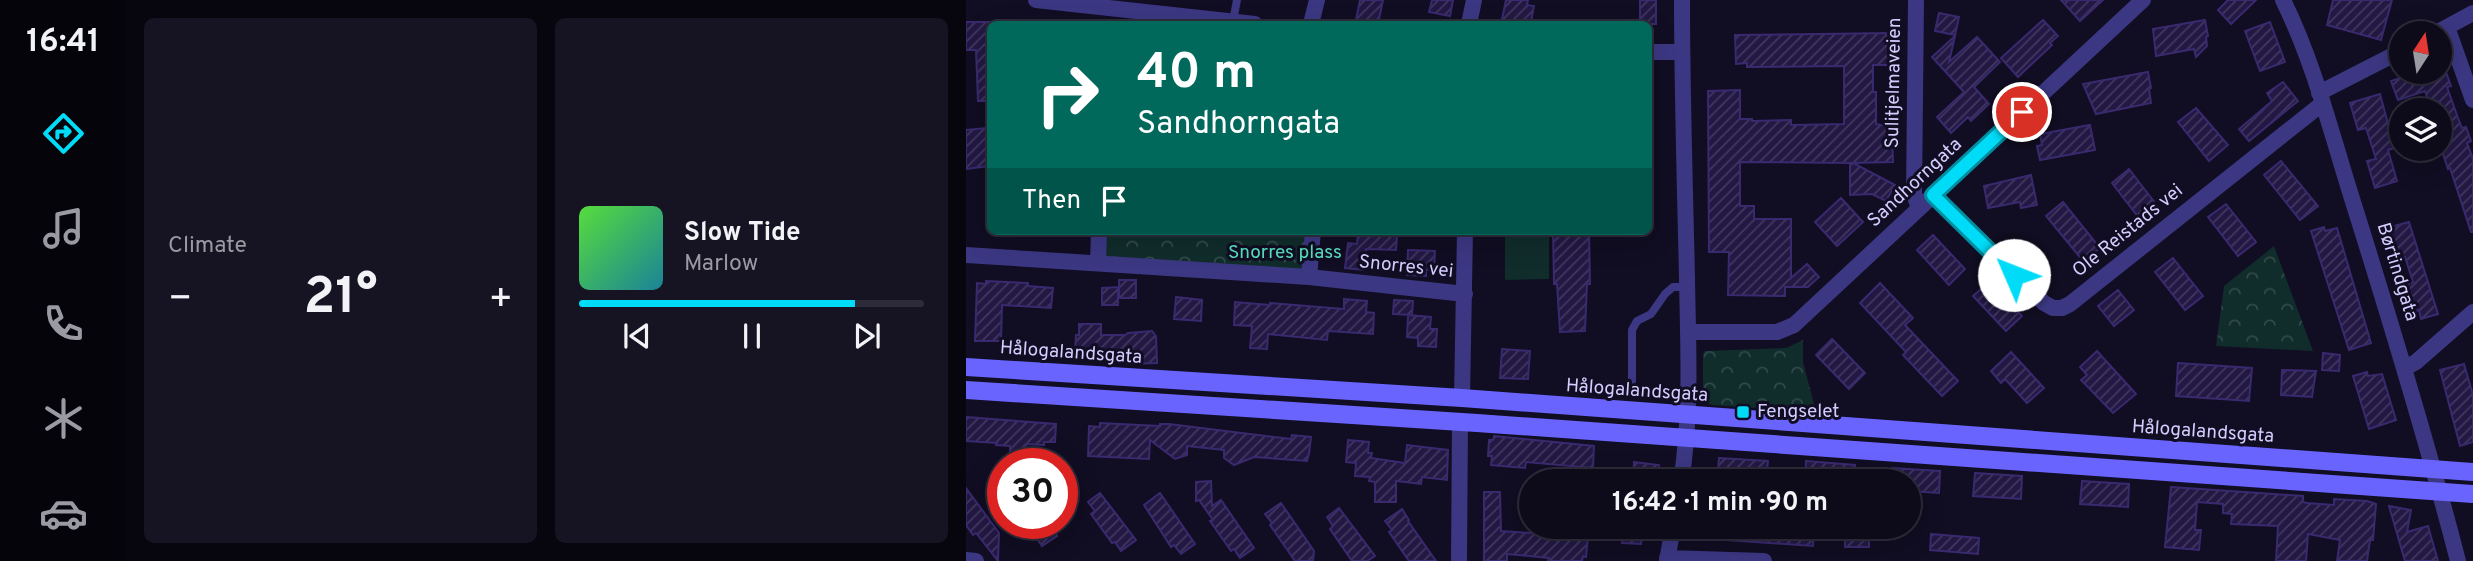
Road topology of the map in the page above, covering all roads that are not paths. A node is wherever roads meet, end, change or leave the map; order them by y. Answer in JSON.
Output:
{"nodes":[{"id":1,"x":1036,"y":0,"type":"edge"},
{"id":2,"x":1049,"y":0,"type":"edge"},
{"id":3,"x":1237,"y":0,"type":"edge"},
{"id":4,"x":1317,"y":0,"type":"edge"},
{"id":5,"x":1474,"y":0,"type":"edge"},
{"id":6,"x":1682,"y":0,"type":"edge"},
{"id":7,"x":1916,"y":0,"type":"edge"},
{"id":8,"x":2143,"y":0,"type":"edge"},
{"id":9,"x":2283,"y":0,"type":"edge"},
{"id":10,"x":2473,"y":13,"type":"edge"},
{"id":11,"x":1173,"y":20,"type":"edge"},
{"id":12,"x":1233,"y":21,"type":"joint"},
{"id":13,"x":1312,"y":21,"type":"edge"},
{"id":14,"x":1470,"y":21,"type":"edge"},
{"id":15,"x":2452,"y":24,"type":"edge"},
{"id":16,"x":1652,"y":52,"type":"edge"},
{"id":17,"x":1682,"y":52,"type":"junction"},
{"id":18,"x":2452,"y":54,"type":"edge"},
{"id":19,"x":2389,"y":58,"type":"edge"},
{"id":20,"x":2321,"y":98,"type":"junction"},
{"id":21,"x":2473,"y":100,"type":"edge"},
{"id":22,"x":1933,"y":195,"type":"junction"},
{"id":23,"x":1919,"y":208,"type":"junction"},
{"id":24,"x":1099,"y":235,"type":"edge"},
{"id":25,"x":1312,"y":235,"type":"edge"},
{"id":26,"x":1465,"y":235,"type":"edge"},
{"id":27,"x":966,"y":255,"type":"edge"},
{"id":28,"x":1098,"y":263,"type":"junction"},
{"id":29,"x":1309,"y":277,"type":"junction"},
{"id":30,"x":1687,"y":287,"type":"junction"},
{"id":31,"x":1465,"y":294,"type":"junction"},
{"id":32,"x":2473,"y":312,"type":"edge"},
{"id":33,"x":1688,"y":332,"type":"junction"},
{"id":34,"x":966,"y":367,"type":"edge"},
{"id":35,"x":2405,"y":368,"type":"junction"},
{"id":36,"x":1632,"y":381,"type":"dead end"},
{"id":37,"x":966,"y":390,"type":"edge"},
{"id":38,"x":1462,"y":398,"type":"junction"},
{"id":39,"x":1687,"y":416,"type":"junction"},
{"id":40,"x":1460,"y":422,"type":"junction"},
{"id":41,"x":1686,"y":439,"type":"junction"},
{"id":42,"x":2433,"y":468,"type":"junction"},
{"id":43,"x":1682,"y":469,"type":"edge"},
{"id":44,"x":2473,"y":471,"type":"edge"},
{"id":45,"x":2440,"y":492,"type":"junction"},
{"id":46,"x":2473,"y":494,"type":"edge"},
{"id":47,"x":1671,"y":539,"type":"edge"},
{"id":48,"x":1667,"y":559,"type":"edge"},
{"id":49,"x":966,"y":560,"type":"edge"},
{"id":50,"x":976,"y":561,"type":"edge"},
{"id":51,"x":1459,"y":561,"type":"edge"},
{"id":52,"x":1764,"y":561,"type":"edge"},
{"id":53,"x":2458,"y":561,"type":"edge"}],
"edges":[{"from":1,"to":2,"type":"street"},
{"from":2,"to":11,"type":"street"},
{"from":3,"to":12,"type":"lane"},
{"from":4,"to":13,"type":"street"},
{"from":5,"to":14,"type":"street"},
{"from":6,"to":17,"type":"street"},
{"from":7,"to":23,"type":"street","name":"Sulitjelmaveien"},
{"from":8,"to":22,"type":"street","name":"Sandhorngata"},
{"from":9,"to":20,"type":"street","name":"Børtindgata"},
{"from":10,"to":15,"type":"street"},
{"from":11,"to":12,"type":"street"},
{"from":16,"to":17,"type":"street"},
{"from":17,"to":30,"type":"street"},
{"from":18,"to":21,"type":"street"},
{"from":19,"to":20,"type":"street","name":"Ole Reistads vei"},
{"from":20,"to":22,"type":"street","name":"Ole Reistads vei"},
{"from":20,"to":35,"type":"street","name":"Børtindgata"},
{"from":22,"to":23,"type":"street","name":"Sandhorngata"},
{"from":23,"to":33,"type":"street","name":"Sandhorngata"},
{"from":24,"to":28,"type":"street"},
{"from":25,"to":29,"type":"street"},
{"from":26,"to":31,"type":"street"},
{"from":27,"to":28,"type":"street","name":"Snorres vei"},
{"from":28,"to":29,"type":"street","name":"Snorres vei"},
{"from":29,"to":31,"type":"street","name":"Snorres vei"},
{"from":30,"to":33,"type":"street"},
{"from":30,"to":36,"type":"lane"},
{"from":31,"to":38,"type":"street"},
{"from":32,"to":35,"type":"street"},
{"from":33,"to":39,"type":"street"},
{"from":34,"to":38,"type":"street","name":"Hålogalandsgata"},
{"from":35,"to":42,"type":"street","name":"Børtindgata"},
{"from":37,"to":40,"type":"street"},
{"from":38,"to":39,"type":"street","name":"Hålogalandsgata"},
{"from":39,"to":41,"type":"street"},
{"from":39,"to":42,"type":"street","name":"Hålogalandsgata"},
{"from":40,"to":41,"type":"street"},
{"from":40,"to":51,"type":"street"},
{"from":41,"to":43,"type":"street"},
{"from":41,"to":45,"type":"street"},
{"from":42,"to":44,"type":"street","name":"Hålogalandsgata"},
{"from":42,"to":45,"type":"street","name":"Børtindgata"},
{"from":45,"to":46,"type":"street"},
{"from":45,"to":53,"type":"street","name":"Børtindgata"},
{"from":47,"to":48,"type":"street"},
{"from":48,"to":52,"type":"street"},
{"from":49,"to":50,"type":"street"}]}
